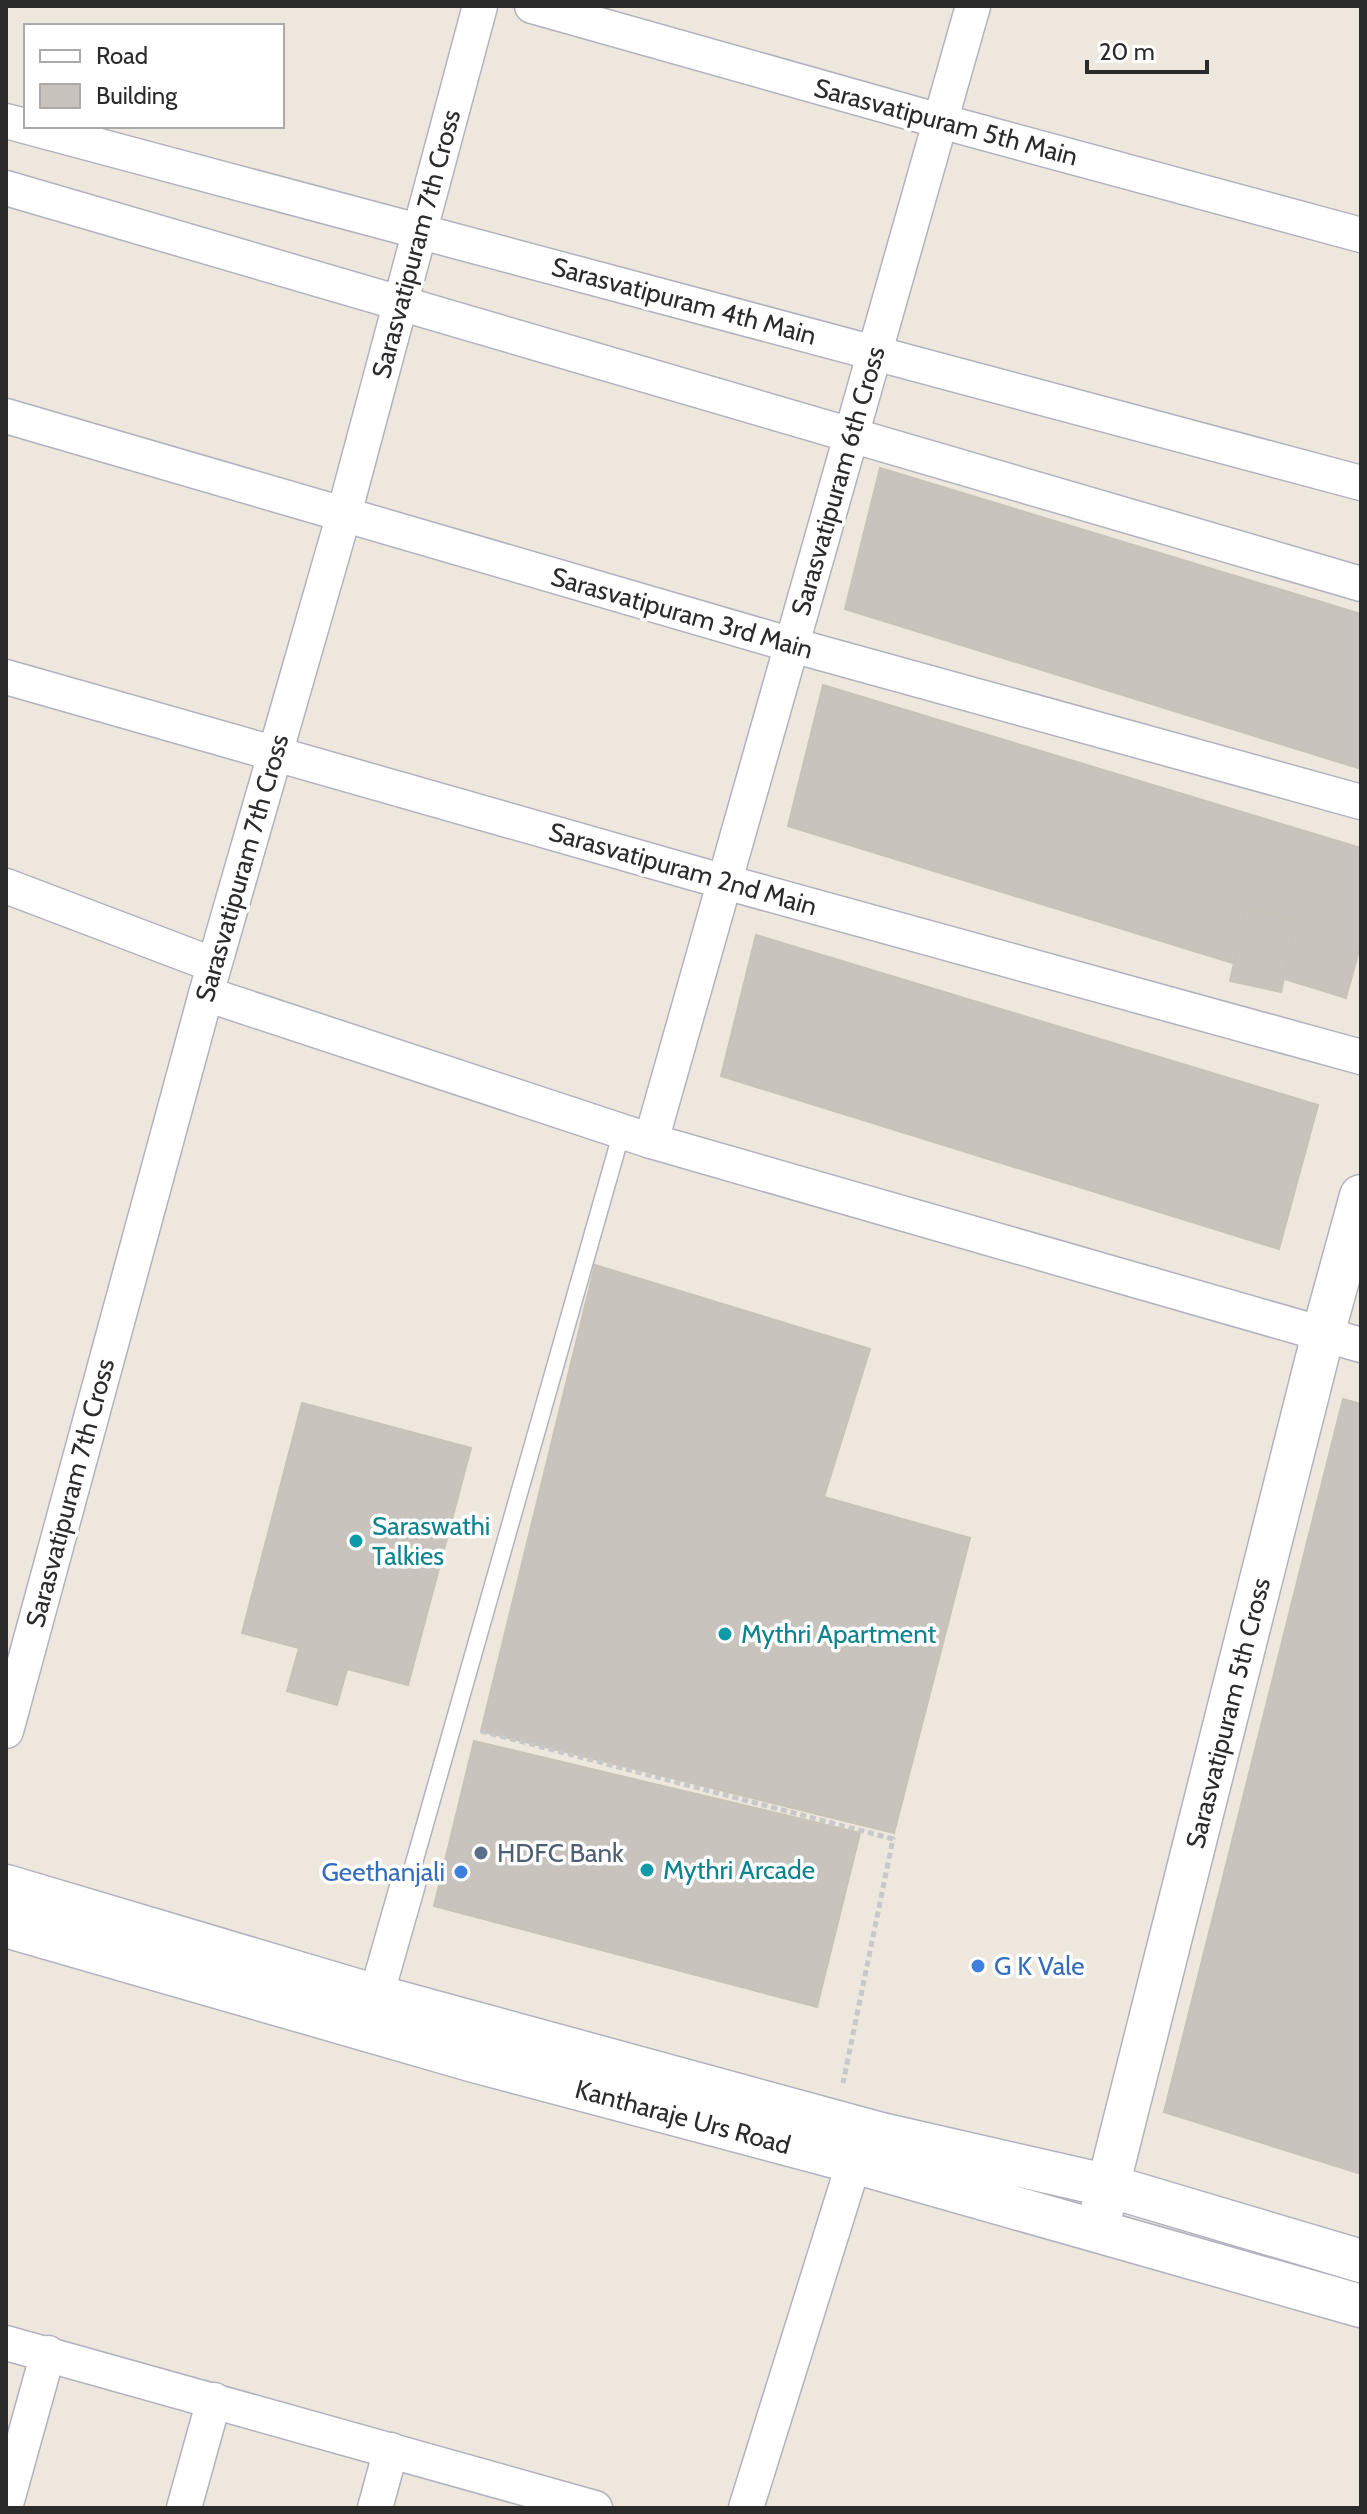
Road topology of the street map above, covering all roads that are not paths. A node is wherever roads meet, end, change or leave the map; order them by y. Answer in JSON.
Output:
{"nodes":[{"id":1,"x":480,"y":6,"type":"edge"},
{"id":2,"x":532,"y":6,"type":"edge"},
{"id":3,"x":973,"y":6,"type":"edge"},
{"id":4,"x":940,"y":121,"type":"junction"},
{"id":5,"x":32,"y":128,"type":"edge"},
{"id":6,"x":6,"y":188,"type":"edge"},
{"id":7,"x":418,"y":231,"type":"junction"},
{"id":8,"x":1361,"y":235,"type":"edge"},
{"id":9,"x":399,"y":304,"type":"junction"},
{"id":10,"x":875,"y":352,"type":"junction"},
{"id":11,"x":6,"y":416,"type":"edge"},
{"id":12,"x":851,"y":434,"type":"junction"},
{"id":13,"x":1361,"y":483,"type":"edge"},
{"id":14,"x":344,"y":514,"type":"junction"},
{"id":15,"x":1361,"y":584,"type":"edge"},
{"id":16,"x":792,"y":645,"type":"junction"},
{"id":17,"x":6,"y":677,"type":"edge"},
{"id":18,"x":274,"y":754,"type":"junction"},
{"id":19,"x":1361,"y":802,"type":"edge"},
{"id":20,"x":725,"y":882,"type":"junction"},
{"id":21,"x":6,"y":886,"type":"edge"},
{"id":22,"x":210,"y":980,"type":"junction"},
{"id":23,"x":1361,"y":1057,"type":"edge"},
{"id":24,"x":636,"y":1136,"type":"junction"},
{"id":25,"x":1361,"y":1196,"type":"edge"},
{"id":26,"x":1342,"y":1340,"type":"edge"},
{"id":27,"x":6,"y":1731,"type":"edge"},
{"id":28,"x":408,"y":1884,"type":"joint"},
{"id":29,"x":6,"y":1886,"type":"edge"},
{"id":30,"x":6,"y":1926,"type":"edge"},
{"id":31,"x":376,"y":1996,"type":"junction"},
{"id":32,"x":854,"y":2162,"type":"junction"},
{"id":33,"x":1109,"y":2186,"type":"junction"},
{"id":34,"x":1096,"y":2231,"type":"junction"},
{"id":35,"x":1361,"y":2261,"type":"edge"},
{"id":36,"x":1361,"y":2306,"type":"edge"},
{"id":37,"x":6,"y":2343,"type":"edge"},
{"id":38,"x":48,"y":2353,"type":"junction"},
{"id":39,"x":214,"y":2400,"type":"junction"},
{"id":40,"x":391,"y":2450,"type":"junction"},
{"id":41,"x":558,"y":2503,"type":"edge"},
{"id":42,"x":6,"y":2504,"type":"edge"},
{"id":43,"x":184,"y":2508,"type":"edge"},
{"id":44,"x":375,"y":2508,"type":"edge"},
{"id":45,"x":595,"y":2508,"type":"edge"},
{"id":46,"x":746,"y":2508,"type":"edge"}],
"edges":[{"from":1,"to":7,"type":"street","name":"Sarasvatipuram 7th Cross"},
{"from":2,"to":4,"type":"street","name":"Sarasvatipuram 5th Main"},
{"from":3,"to":4,"type":"street","name":"Sarasvatipuram 6th Cross"},
{"from":4,"to":8,"type":"street","name":"Sarasvatipuram 5th Main"},
{"from":4,"to":10,"type":"street","name":"Sarasvatipuram 6th Cross"},
{"from":5,"to":7,"type":"street","name":"Sarasvatipuram 4th Main"},
{"from":6,"to":9,"type":"street"},
{"from":7,"to":9,"type":"street","name":"Sarasvatipuram 7th Cross"},
{"from":7,"to":10,"type":"street","name":"Sarasvatipuram 4th Main"},
{"from":9,"to":12,"type":"street"},
{"from":9,"to":14,"type":"street","name":"Sarasvatipuram 7th Cross"},
{"from":10,"to":12,"type":"street","name":"Sarasvatipuram 6th Cross"},
{"from":10,"to":13,"type":"street","name":"Sarasvatipuram 4th Main"},
{"from":11,"to":14,"type":"street","name":"Sarasvatipuram 3rd Main"},
{"from":12,"to":15,"type":"street"},
{"from":12,"to":16,"type":"street","name":"Sarasvatipuram 6th Cross"},
{"from":14,"to":16,"type":"street","name":"Sarasvatipuram 3rd Main"},
{"from":14,"to":18,"type":"street","name":"Sarasvatipuram 7th Cross"},
{"from":16,"to":19,"type":"street","name":"Sarasvatipuram 3rd Main"},
{"from":16,"to":20,"type":"street","name":"Sarasvatipuram 6th Cross"},
{"from":17,"to":18,"type":"street","name":"Sarasvatipuram 2nd Main"},
{"from":18,"to":20,"type":"street","name":"Sarasvatipuram 2nd Main"},
{"from":18,"to":22,"type":"street","name":"Sarasvatipuram 7th Cross"},
{"from":20,"to":23,"type":"street","name":"Sarasvatipuram 2nd Main"},
{"from":20,"to":24,"type":"street","name":"Sarasvatipuram 6th Cross"},
{"from":21,"to":22,"type":"street"},
{"from":22,"to":24,"type":"street"},
{"from":22,"to":27,"type":"street","name":"Sarasvatipuram 7th Cross"},
{"from":24,"to":26,"type":"street"},
{"from":24,"to":28,"type":"lane"},
{"from":25,"to":26,"type":"street","name":"Sarasvatipuram 5th Cross"},
{"from":26,"to":33,"type":"street","name":"Sarasvatipuram 5th Cross"},
{"from":28,"to":31,"type":"street"},
{"from":29,"to":31,"type":"street","name":"Kantharaje Urs Road"},
{"from":30,"to":32,"type":"street","name":"Kantharaje Urs Road"},
{"from":31,"to":33,"type":"street","name":"Kantharaje Urs Road"},
{"from":32,"to":34,"type":"street","name":"Kantharaje Urs Road"},
{"from":32,"to":46,"type":"street"},
{"from":33,"to":34,"type":"street","name":"Sarasvatipuram 5th Cross"},
{"from":33,"to":35,"type":"street","name":"Kantharaje Urs Road"},
{"from":34,"to":36,"type":"street","name":"Kantharaje Urs Road"},
{"from":37,"to":38,"type":"street"},
{"from":38,"to":39,"type":"street"},
{"from":38,"to":42,"type":"street"},
{"from":39,"to":40,"type":"street"},
{"from":39,"to":43,"type":"street"},
{"from":40,"to":41,"type":"street"},
{"from":40,"to":44,"type":"street"},
{"from":41,"to":45,"type":"street"}]}
